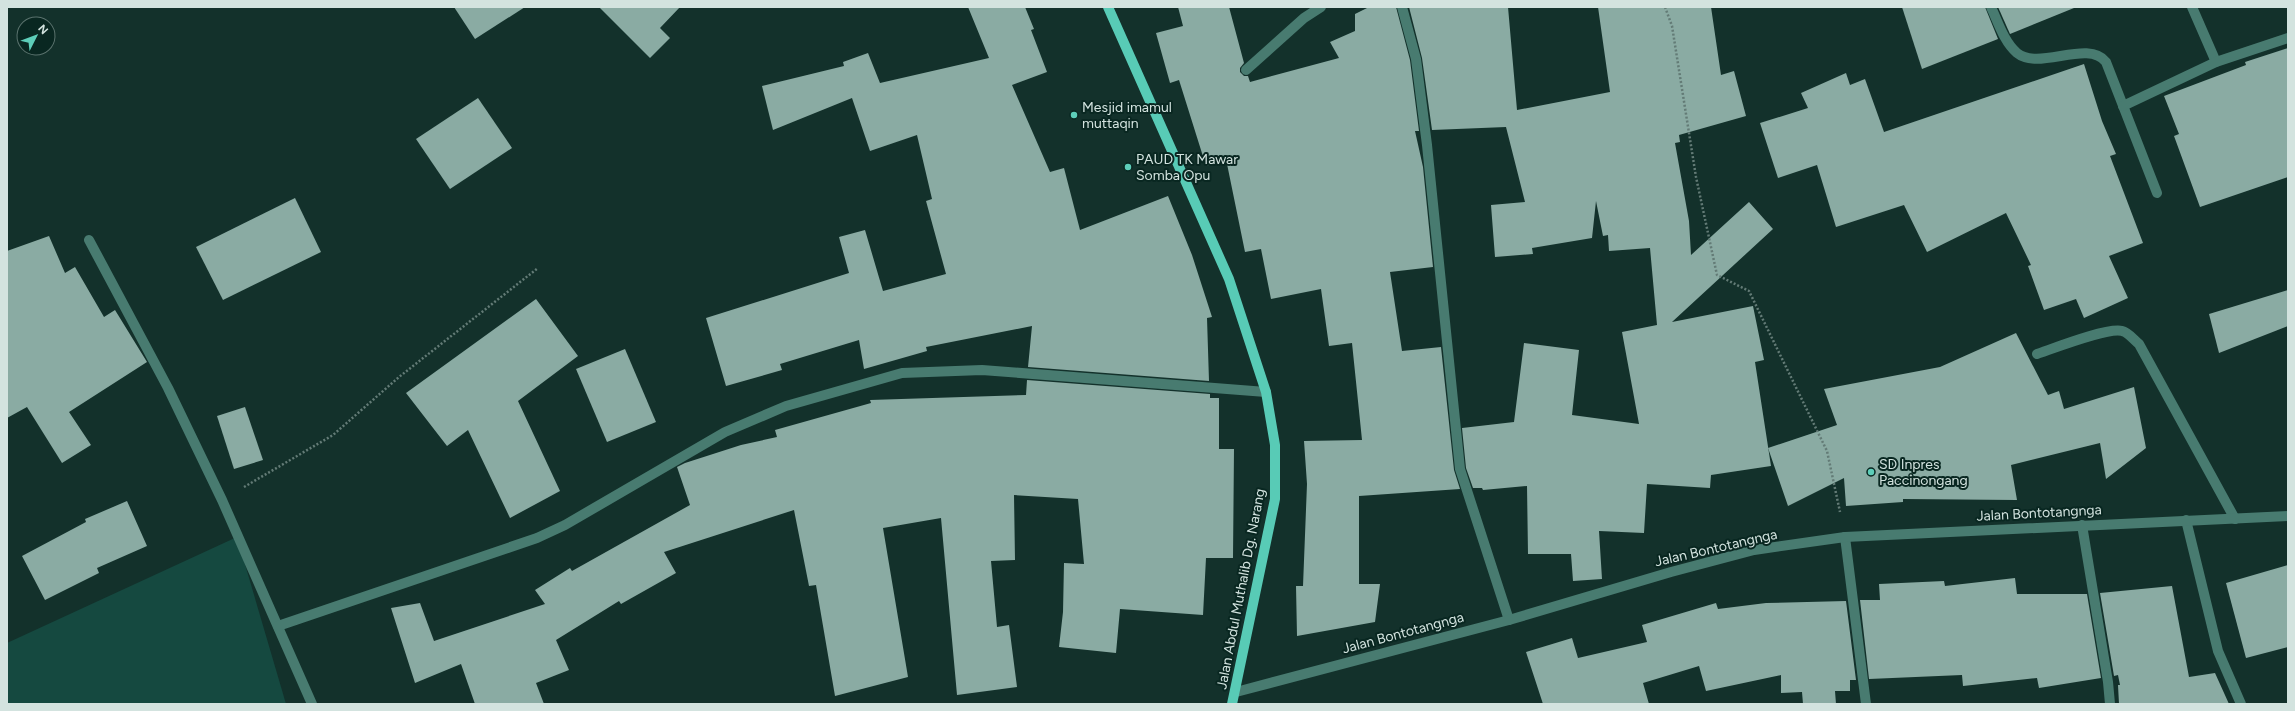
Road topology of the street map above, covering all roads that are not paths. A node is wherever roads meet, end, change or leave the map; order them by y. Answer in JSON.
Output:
{"nodes":[{"id":1,"x":1108,"y":7,"type":"edge"},
{"id":2,"x":1321,"y":7,"type":"edge"},
{"id":3,"x":1402,"y":7,"type":"edge"},
{"id":4,"x":1991,"y":7,"type":"edge"},
{"id":5,"x":2192,"y":7,"type":"edge"},
{"id":6,"x":2288,"y":38,"type":"edge"},
{"id":7,"x":2216,"y":62,"type":"junction"},
{"id":8,"x":1246,"y":70,"type":"dead end"},
{"id":9,"x":2123,"y":106,"type":"junction"},
{"id":10,"x":2157,"y":193,"type":"dead end"},
{"id":11,"x":89,"y":240,"type":"dead end"},
{"id":12,"x":2037,"y":354,"type":"dead end"},
{"id":13,"x":1266,"y":392,"type":"junction"},
{"id":14,"x":2288,"y":516,"type":"edge"},
{"id":15,"x":2235,"y":519,"type":"junction"},
{"id":16,"x":2186,"y":520,"type":"junction"},
{"id":17,"x":2082,"y":525,"type":"junction"},
{"id":18,"x":1845,"y":537,"type":"junction"},
{"id":19,"x":1509,"y":620,"type":"junction"},
{"id":20,"x":278,"y":626,"type":"junction"},
{"id":21,"x":1236,"y":692,"type":"junction"},
{"id":22,"x":312,"y":704,"type":"edge"},
{"id":23,"x":1232,"y":704,"type":"edge"},
{"id":24,"x":1866,"y":704,"type":"edge"},
{"id":25,"x":2110,"y":704,"type":"edge"},
{"id":26,"x":2241,"y":704,"type":"edge"}],
"edges":[{"from":1,"to":13,"type":"main road","name":"Jalan Abdul Muthalib Dg. Narang"},
{"from":2,"to":8,"type":"street"},
{"from":3,"to":19,"type":"street"},
{"from":4,"to":9,"type":"street"},
{"from":5,"to":7,"type":"street"},
{"from":6,"to":7,"type":"street"},
{"from":7,"to":9,"type":"street"},
{"from":9,"to":10,"type":"street"},
{"from":11,"to":20,"type":"street"},
{"from":12,"to":15,"type":"street"},
{"from":13,"to":20,"type":"street"},
{"from":13,"to":21,"type":"main road","name":"Jalan Abdul Muthalib Dg. Narang"},
{"from":14,"to":15,"type":"street","name":"Jalan Bontotangnga"},
{"from":15,"to":16,"type":"street","name":"Jalan Bontotangnga"},
{"from":16,"to":17,"type":"street","name":"Jalan Bontotangnga"},
{"from":16,"to":26,"type":"street"},
{"from":17,"to":18,"type":"street","name":"Jalan Bontotangnga"},
{"from":17,"to":25,"type":"street"},
{"from":18,"to":19,"type":"street","name":"Jalan Bontotangnga"},
{"from":18,"to":24,"type":"street"},
{"from":19,"to":21,"type":"street","name":"Jalan Bontotangnga"},
{"from":20,"to":22,"type":"street"},
{"from":21,"to":23,"type":"main road","name":"Jalan Abdul Muthalib Dg. Narang"}]}
